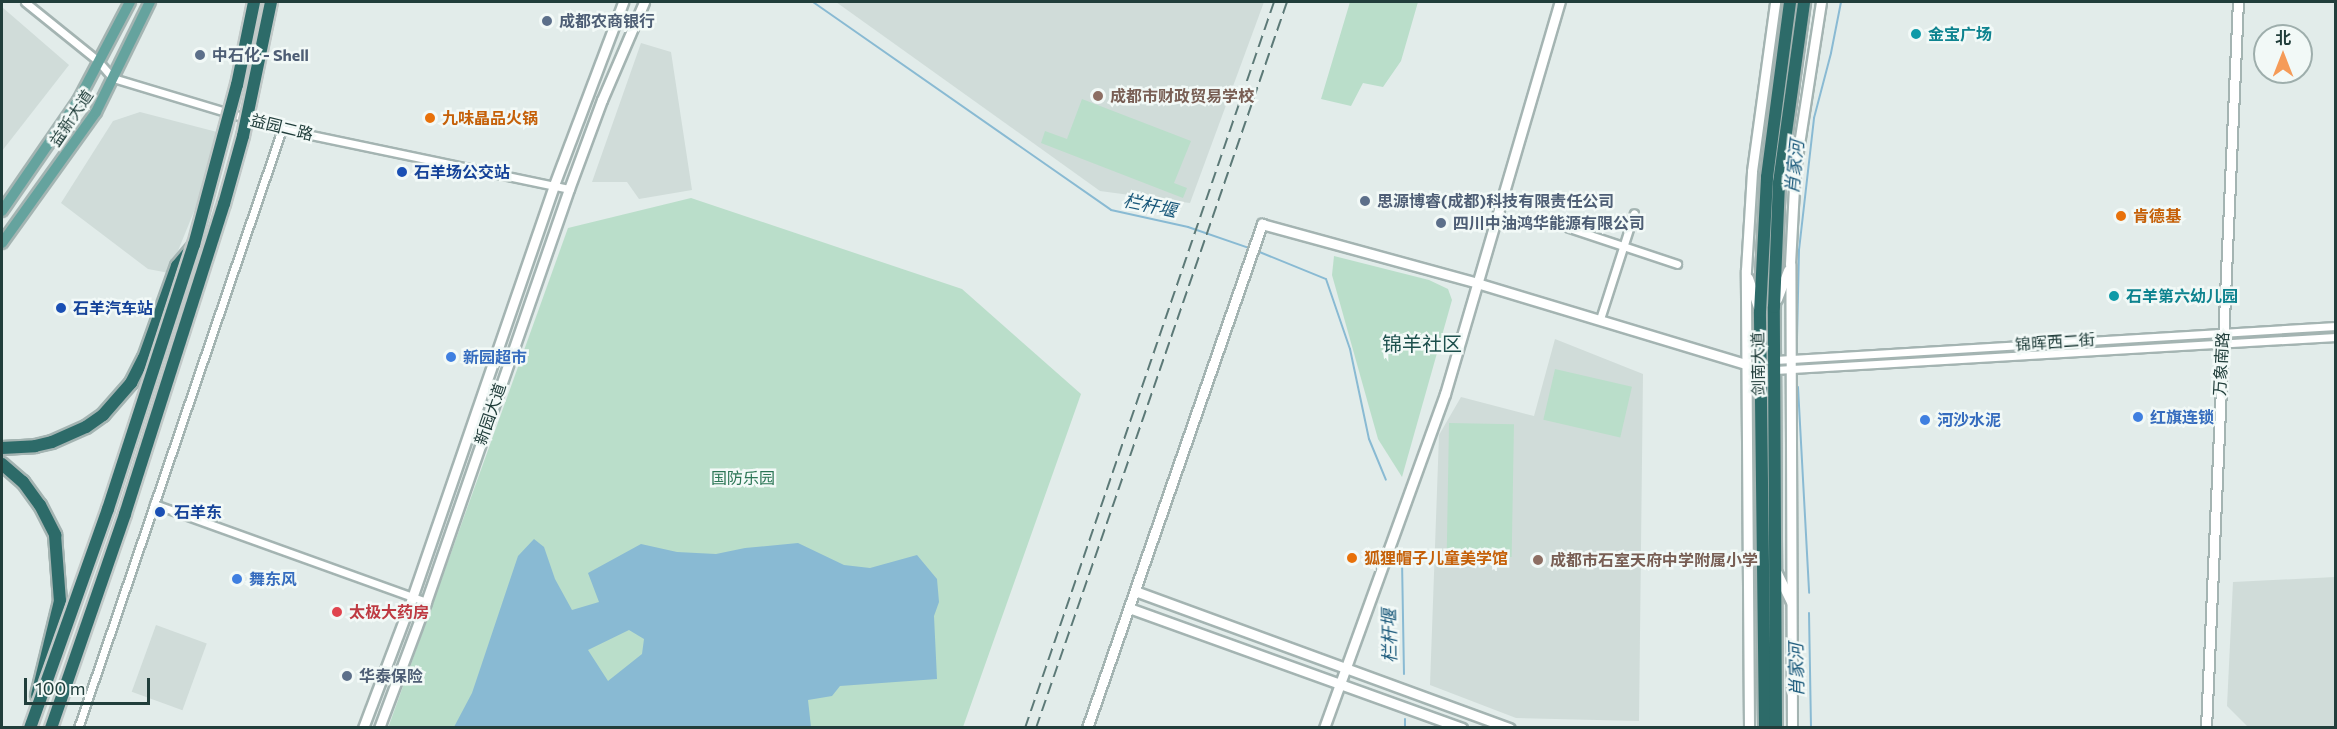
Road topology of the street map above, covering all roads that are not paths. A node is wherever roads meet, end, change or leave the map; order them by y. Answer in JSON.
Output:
{"nodes":[{"id":1,"x":25,"y":2,"type":"edge"},
{"id":2,"x":130,"y":2,"type":"edge"},
{"id":3,"x":150,"y":2,"type":"edge"},
{"id":4,"x":254,"y":2,"type":"edge"},
{"id":5,"x":271,"y":2,"type":"edge"},
{"id":6,"x":623,"y":2,"type":"edge"},
{"id":7,"x":644,"y":2,"type":"edge"},
{"id":8,"x":1560,"y":2,"type":"edge"},
{"id":9,"x":1790,"y":2,"type":"edge"},
{"id":10,"x":1804,"y":2,"type":"edge"},
{"id":11,"x":2238,"y":2,"type":"edge"},
{"id":12,"x":1775,"y":3,"type":"edge"},
{"id":13,"x":1820,"y":5,"type":"edge"},
{"id":14,"x":98,"y":61,"type":"junction"},
{"id":15,"x":114,"y":78,"type":"junction"},
{"id":16,"x":282,"y":129,"type":"junction"},
{"id":17,"x":554,"y":185,"type":"junction"},
{"id":18,"x":569,"y":189,"type":"junction"},
{"id":19,"x":2,"y":211,"type":"edge"},
{"id":20,"x":1634,"y":213,"type":"dead end"},
{"id":21,"x":1569,"y":228,"type":"dead end"},
{"id":22,"x":2,"y":243,"type":"edge"},
{"id":23,"x":194,"y":245,"type":"junction"},
{"id":24,"x":1624,"y":247,"type":"junction"},
{"id":25,"x":1677,"y":264,"type":"dead end"},
{"id":26,"x":1790,"y":264,"type":"junction"},
{"id":27,"x":1746,"y":270,"type":"junction"},
{"id":28,"x":1477,"y":283,"type":"junction"},
{"id":29,"x":1774,"y":307,"type":"junction"},
{"id":30,"x":1760,"y":312,"type":"junction"},
{"id":31,"x":1600,"y":319,"type":"junction"},
{"id":32,"x":2336,"y":326,"type":"edge"},
{"id":33,"x":2223,"y":331,"type":"junction"},
{"id":34,"x":2336,"y":337,"type":"edge"},
{"id":35,"x":2222,"y":343,"type":"junction"},
{"id":36,"x":1746,"y":364,"type":"junction"},
{"id":37,"x":1791,"y":364,"type":"junction"},
{"id":38,"x":1775,"y":365,"type":"junction"},
{"id":39,"x":2,"y":448,"type":"edge"},
{"id":40,"x":2,"y":464,"type":"edge"},
{"id":41,"x":154,"y":504,"type":"junction"},
{"id":42,"x":1777,"y":573,"type":"junction"},
{"id":43,"x":1135,"y":591,"type":"junction"},
{"id":44,"x":412,"y":598,"type":"junction"},
{"id":45,"x":426,"y":602,"type":"junction"},
{"id":46,"x":1792,"y":604,"type":"junction"},
{"id":47,"x":1129,"y":608,"type":"junction"},
{"id":48,"x":1765,"y":616,"type":"junction"},
{"id":49,"x":1750,"y":648,"type":"junction"},
{"id":50,"x":1347,"y":669,"type":"junction"},
{"id":51,"x":1341,"y":685,"type":"junction"},
{"id":52,"x":29,"y":728,"type":"edge"},
{"id":53,"x":51,"y":728,"type":"edge"},
{"id":54,"x":78,"y":728,"type":"edge"},
{"id":55,"x":363,"y":728,"type":"edge"},
{"id":56,"x":379,"y":728,"type":"edge"},
{"id":57,"x":1087,"y":728,"type":"edge"},
{"id":58,"x":1324,"y":728,"type":"edge"},
{"id":59,"x":1462,"y":728,"type":"edge"},
{"id":60,"x":1510,"y":728,"type":"edge"},
{"id":61,"x":1749,"y":728,"type":"edge"},
{"id":62,"x":1765,"y":728,"type":"edge"},
{"id":63,"x":1776,"y":728,"type":"edge"},
{"id":64,"x":1792,"y":728,"type":"edge"},
{"id":65,"x":2206,"y":728,"type":"edge"}],
"edges":[{"from":1,"to":14,"type":"street","name":"益园二路"},
{"from":2,"to":14,"type":"main road","name":"益新大道"},
{"from":3,"to":15,"type":"main road","name":"益新大道"},
{"from":4,"to":23,"type":"highway","bridge":true},
{"from":5,"to":53,"type":"highway","bridge":true},
{"from":6,"to":17,"type":"street","name":"新园大道"},
{"from":7,"to":18,"type":"street","name":"新园大道"},
{"from":8,"to":28,"type":"street"},
{"from":9,"to":30,"type":"highway","name":"剑南大道"},
{"from":10,"to":29,"type":"highway","name":"剑南大道"},
{"from":11,"to":33,"type":"street","name":"万象南路"},
{"from":12,"to":27,"type":"street"},
{"from":13,"to":26,"type":"street"},
{"from":14,"to":15,"type":"street","name":"益园二路"},
{"from":14,"to":19,"type":"main road","name":"益新大道"},
{"from":15,"to":16,"type":"street","name":"益园二路"},
{"from":15,"to":22,"type":"main road","name":"益新大道"},
{"from":16,"to":17,"type":"street","name":"益园二路"},
{"from":16,"to":41,"type":"street"},
{"from":17,"to":18,"type":"street","name":"益园二路"},
{"from":17,"to":44,"type":"street","name":"新园大道"},
{"from":18,"to":45,"type":"street","name":"新园大道"},
{"from":20,"to":24,"type":"street"},
{"from":21,"to":24,"type":"street"},
{"from":23,"to":39,"type":"highway"},
{"from":23,"to":52,"type":"highway","bridge":true},
{"from":24,"to":25,"type":"street"},
{"from":24,"to":31,"type":"street"},
{"from":26,"to":29,"type":"street"},
{"from":26,"to":37,"type":"street"},
{"from":27,"to":30,"type":"street"},
{"from":27,"to":36,"type":"street"},
{"from":28,"to":31,"type":"street"},
{"from":28,"to":43,"type":"street"},
{"from":28,"to":50,"type":"street"},
{"from":29,"to":38,"type":"highway","name":"剑南大道"},
{"from":30,"to":48,"type":"highway","name":"剑南大道"},
{"from":31,"to":36,"type":"street"},
{"from":32,"to":33,"type":"street","name":"锦晖西二街"},
{"from":33,"to":35,"type":"street","name":"万象南路"},
{"from":33,"to":37,"type":"street","name":"锦晖西二街"},
{"from":34,"to":35,"type":"street","name":"锦晖西二街"},
{"from":35,"to":37,"type":"street","name":"锦晖西二街"},
{"from":35,"to":65,"type":"street","name":"万象南路"},
{"from":36,"to":49,"type":"street"},
{"from":37,"to":38,"type":"street","name":"锦晖西二街"},
{"from":37,"to":46,"type":"street"},
{"from":38,"to":42,"type":"highway","name":"剑南大道"},
{"from":40,"to":52,"type":"highway","bridge":true},
{"from":41,"to":44,"type":"street"},
{"from":41,"to":54,"type":"street"},
{"from":42,"to":46,"type":"street"},
{"from":42,"to":63,"type":"highway","name":"剑南大道"},
{"from":43,"to":47,"type":"street"},
{"from":43,"to":50,"type":"street"},
{"from":44,"to":45,"type":"street"},
{"from":44,"to":55,"type":"street","name":"新园大道"},
{"from":45,"to":56,"type":"street","name":"新园大道"},
{"from":46,"to":64,"type":"street"},
{"from":47,"to":51,"type":"street"},
{"from":47,"to":57,"type":"street"},
{"from":48,"to":49,"type":"street"},
{"from":48,"to":62,"type":"highway","name":"剑南大道"},
{"from":49,"to":61,"type":"street"},
{"from":50,"to":51,"type":"street"},
{"from":50,"to":60,"type":"street"},
{"from":51,"to":58,"type":"street"},
{"from":51,"to":59,"type":"street"}]}
